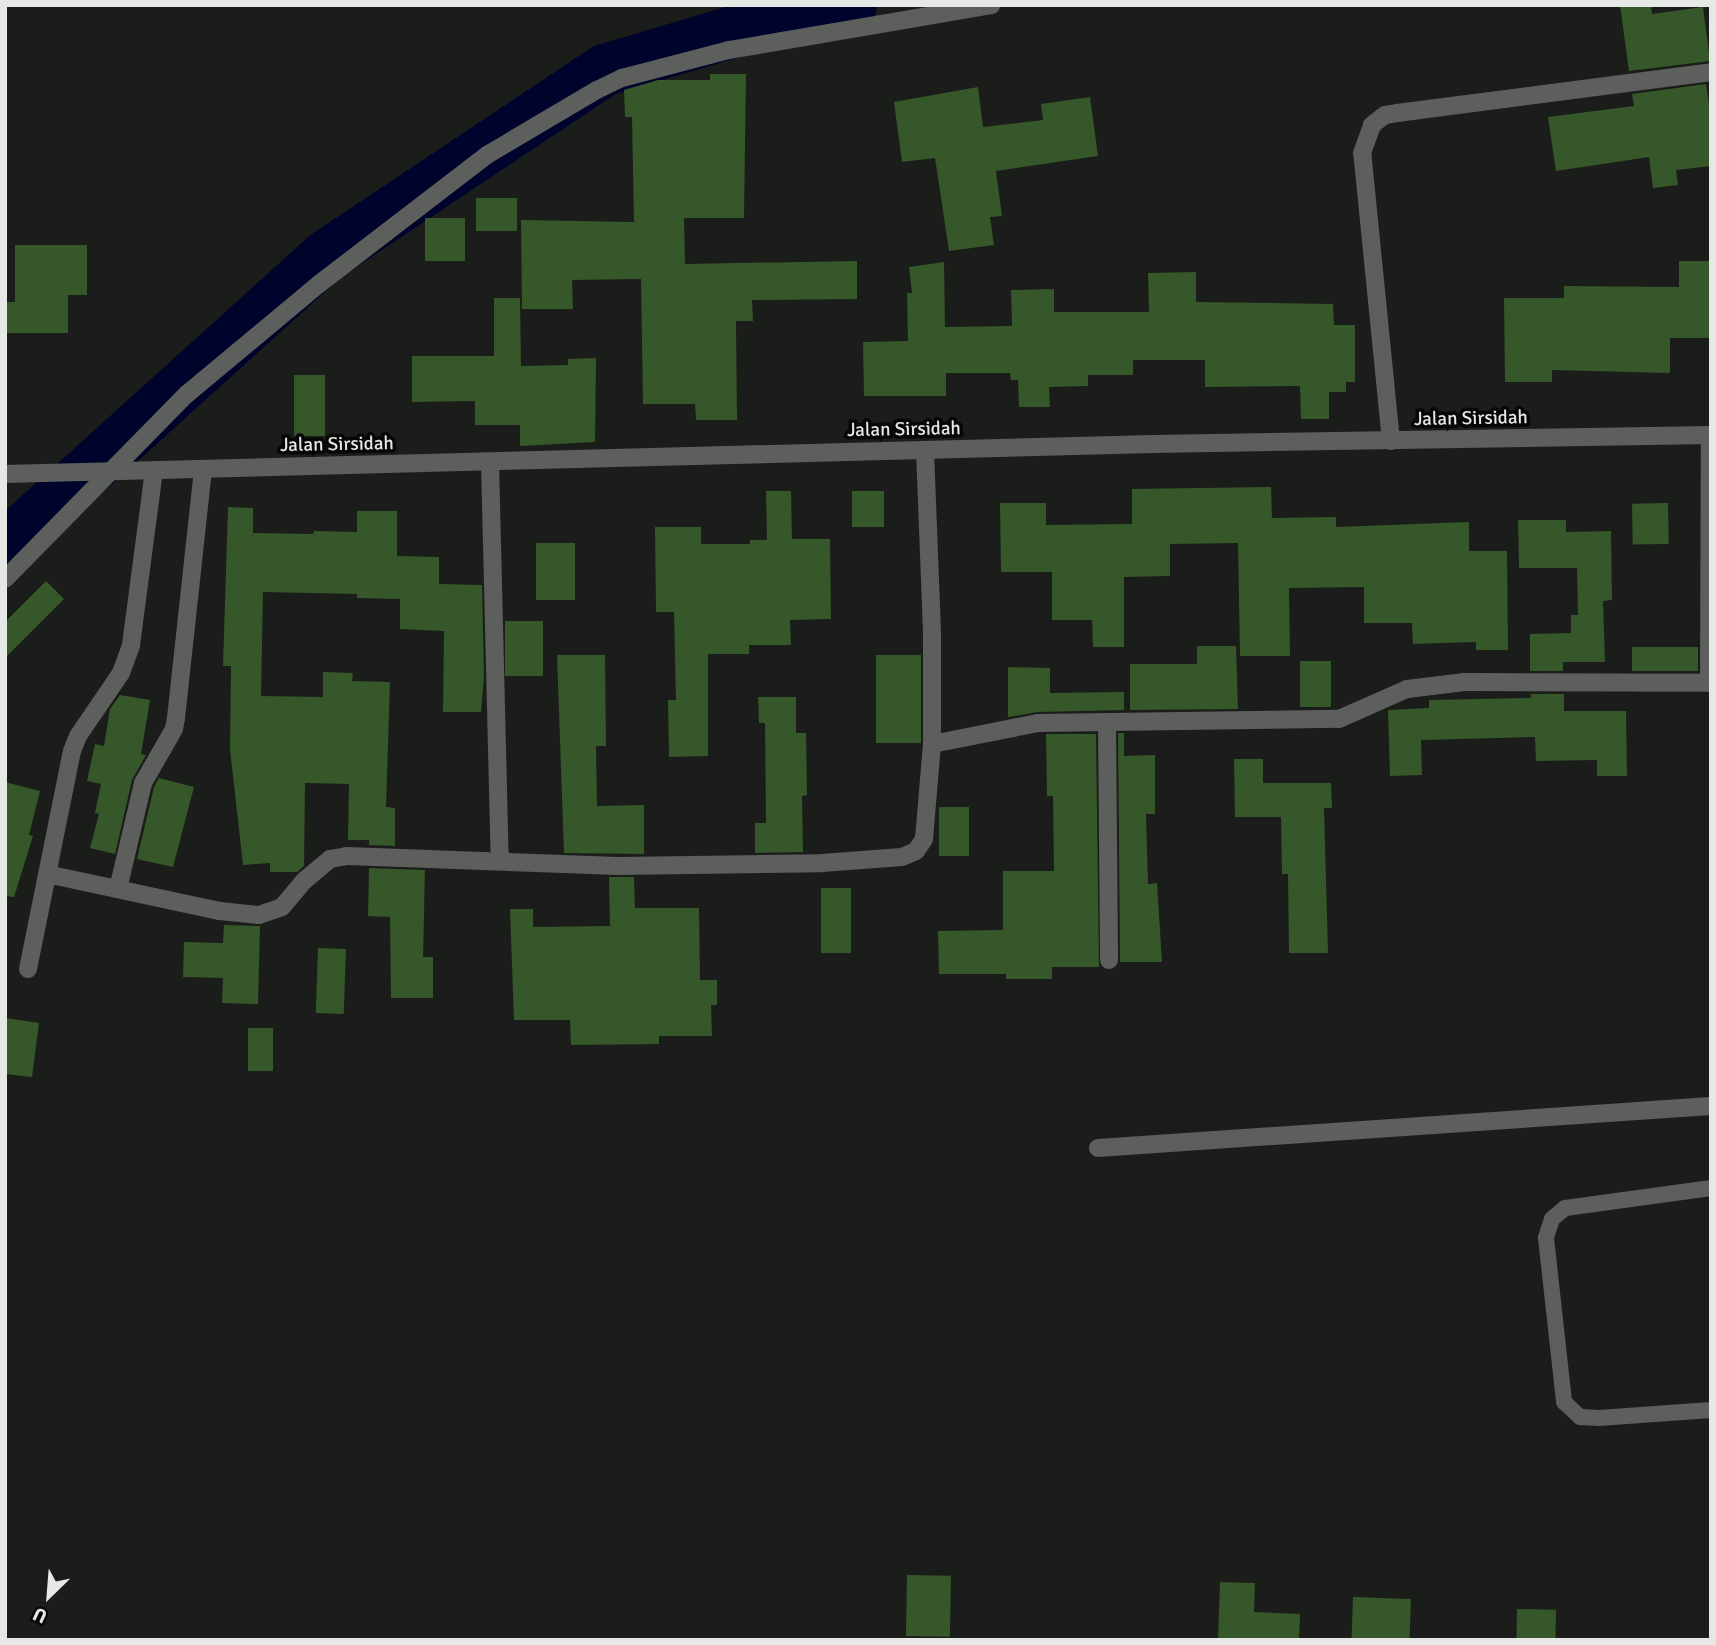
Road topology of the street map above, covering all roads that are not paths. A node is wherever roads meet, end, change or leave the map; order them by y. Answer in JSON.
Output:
{"nodes":[{"id":1,"x":991,"y":5,"type":"edge"},
{"id":2,"x":1711,"y":72,"type":"edge"},
{"id":3,"x":1710,"y":435,"type":"edge"},
{"id":4,"x":1391,"y":441,"type":"junction"},
{"id":5,"x":925,"y":450,"type":"junction"},
{"id":6,"x":490,"y":462,"type":"junction"},
{"id":7,"x":203,"y":469,"type":"junction"},
{"id":8,"x":154,"y":471,"type":"junction"},
{"id":9,"x":104,"y":472,"type":"junction"},
{"id":10,"x":5,"y":474,"type":"edge"},
{"id":11,"x":5,"y":579,"type":"edge"},
{"id":12,"x":1710,"y":682,"type":"edge"},
{"id":13,"x":1107,"y":722,"type":"junction"},
{"id":14,"x":932,"y":744,"type":"junction"},
{"id":15,"x":500,"y":861,"type":"junction"},
{"id":16,"x":47,"y":874,"type":"junction"},
{"id":17,"x":118,"y":889,"type":"junction"},
{"id":18,"x":1109,"y":960,"type":"dead end"},
{"id":19,"x":28,"y":969,"type":"dead end"},
{"id":20,"x":1711,"y":1106,"type":"edge"},
{"id":21,"x":1098,"y":1148,"type":"dead end"},
{"id":22,"x":1711,"y":1188,"type":"edge"},
{"id":23,"x":1711,"y":1410,"type":"edge"}],
"edges":[{"from":1,"to":9,"type":"street"},
{"from":2,"to":4,"type":"street"},
{"from":3,"to":4,"type":"street","name":"Jalan Sirsidah"},
{"from":3,"to":12,"type":"street"},
{"from":4,"to":5,"type":"street","name":"Jalan Sirsidah"},
{"from":5,"to":6,"type":"street","name":"Jalan Sirsidah"},
{"from":5,"to":14,"type":"street"},
{"from":6,"to":7,"type":"street","name":"Jalan Sirsidah"},
{"from":6,"to":15,"type":"street"},
{"from":7,"to":8,"type":"street","name":"Jalan Sirsidah"},
{"from":7,"to":17,"type":"street"},
{"from":8,"to":9,"type":"street","name":"Jalan Sirsidah"},
{"from":8,"to":16,"type":"street"},
{"from":9,"to":10,"type":"street","name":"Jalan Sirsidah"},
{"from":9,"to":11,"type":"street"},
{"from":12,"to":13,"type":"street"},
{"from":13,"to":14,"type":"street"},
{"from":13,"to":18,"type":"street"},
{"from":14,"to":15,"type":"street"},
{"from":15,"to":17,"type":"street"},
{"from":16,"to":17,"type":"street"},
{"from":16,"to":19,"type":"street"},
{"from":20,"to":21,"type":"street"},
{"from":22,"to":23,"type":"lane"}]}
